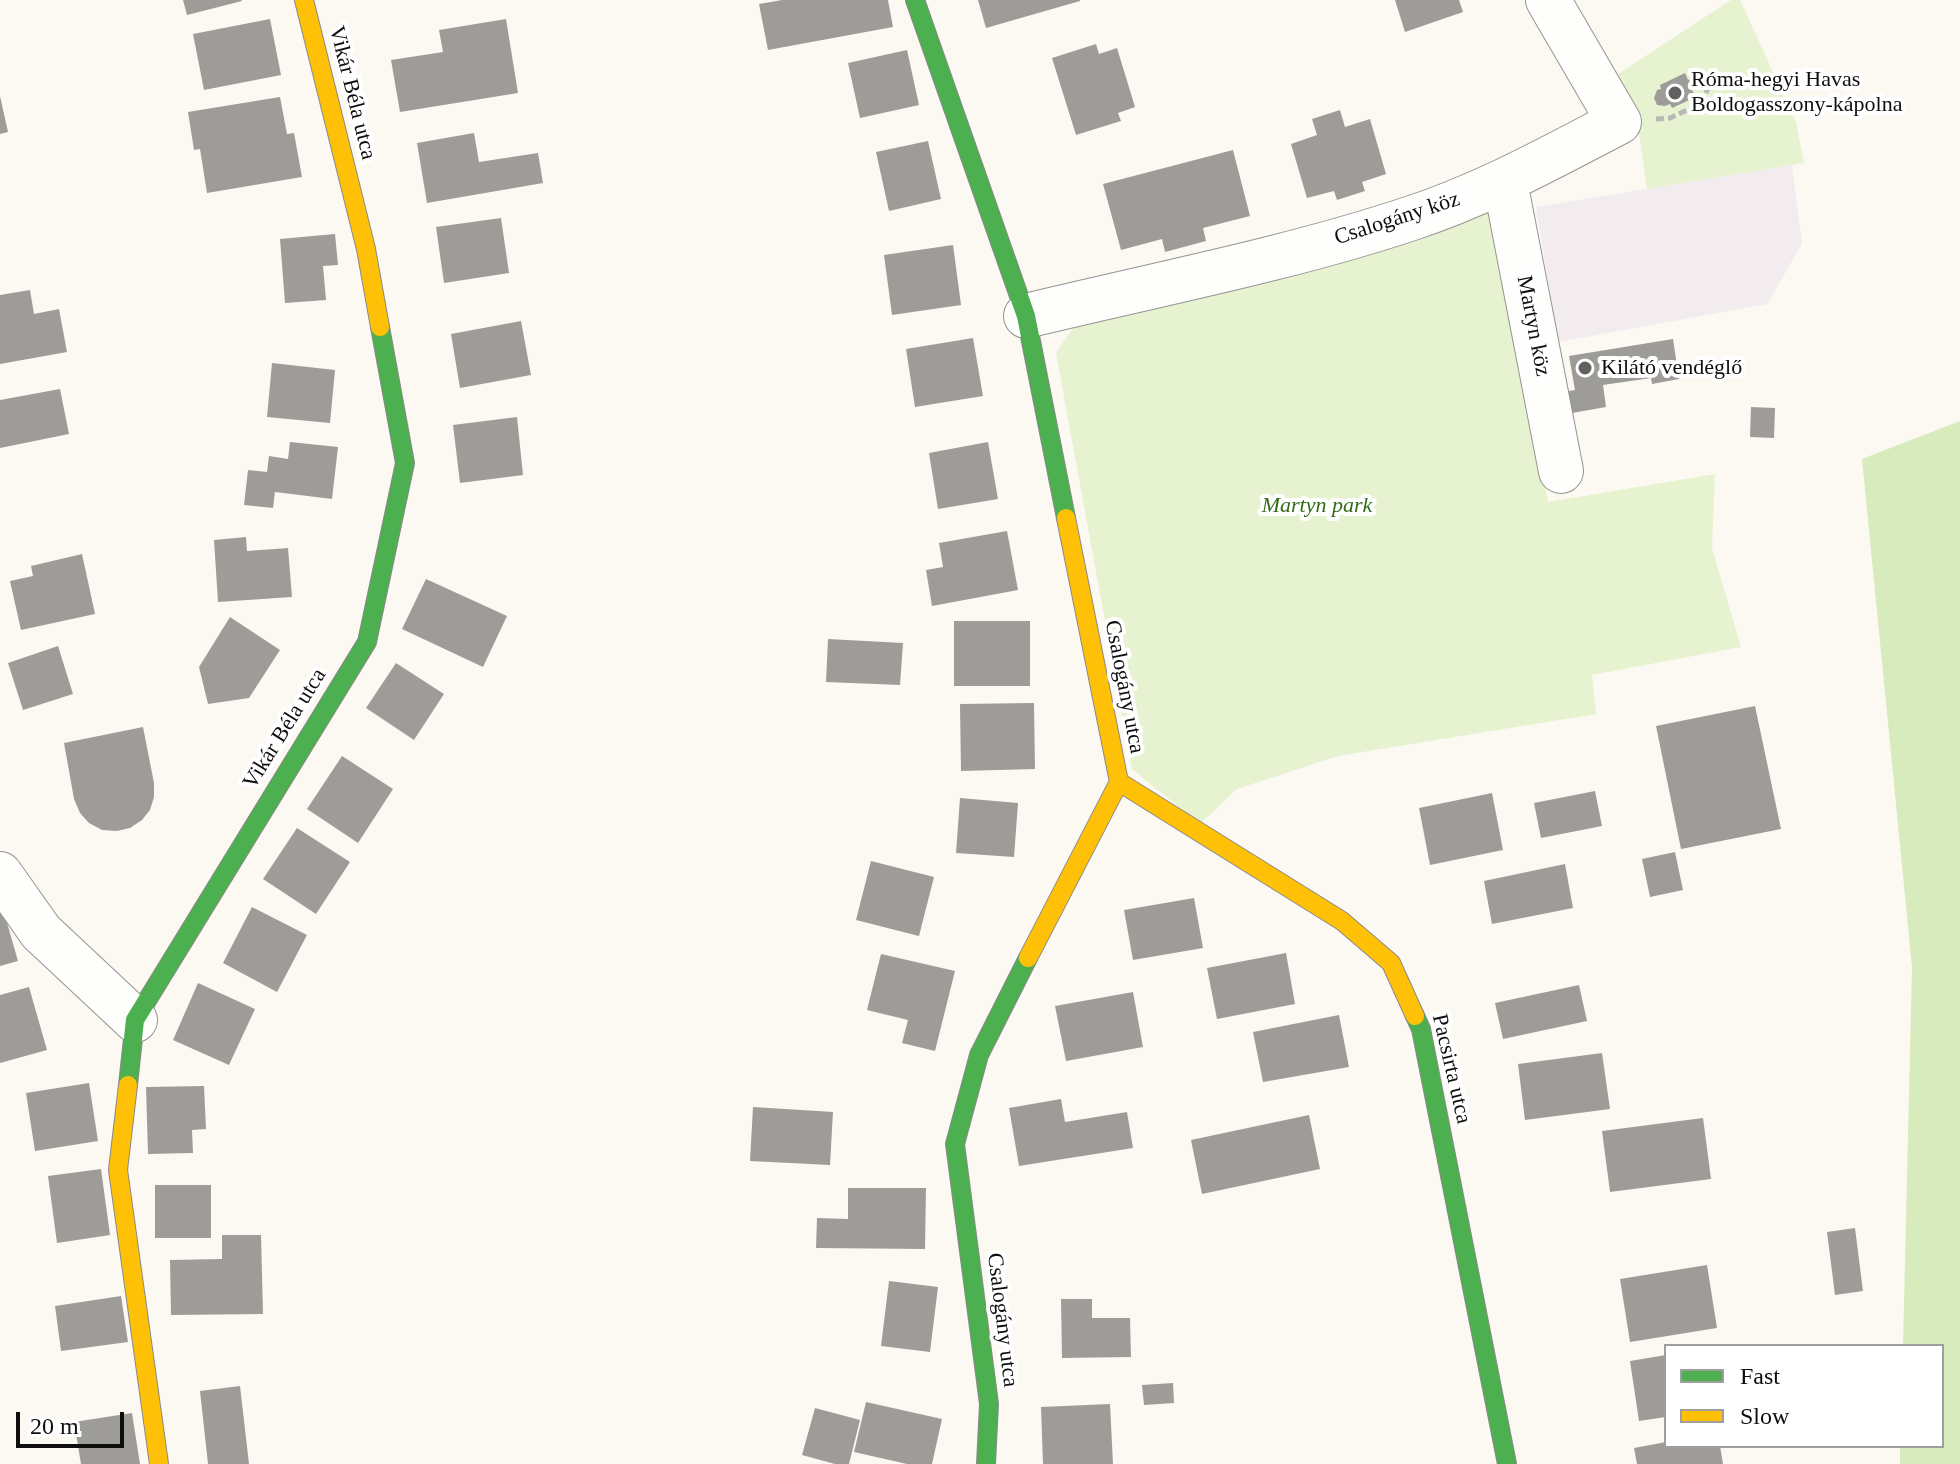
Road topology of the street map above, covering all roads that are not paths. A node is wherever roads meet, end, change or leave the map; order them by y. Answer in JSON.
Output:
{"nodes":[{"id":1,"x":304,"y":0,"type":"edge"},
{"id":2,"x":915,"y":0,"type":"edge"},
{"id":3,"x":1548,"y":0,"type":"edge"},
{"id":4,"x":1505,"y":182,"type":"junction"},
{"id":5,"x":1026,"y":316,"type":"junction"},
{"id":6,"x":1561,"y":471,"type":"dead end"},
{"id":7,"x":1119,"y":782,"type":"junction"},
{"id":8,"x":0,"y":874,"type":"edge"},
{"id":9,"x":135,"y":1020,"type":"junction"},
{"id":10,"x":159,"y":1464,"type":"edge"},
{"id":11,"x":986,"y":1464,"type":"edge"},
{"id":12,"x":1507,"y":1464,"type":"edge"}],
"edges":[{"from":1,"to":9,"type":"street","name":"Vikár Béla utca"},
{"from":2,"to":5,"type":"street","name":"Csalogány utca"},
{"from":3,"to":4,"type":"street","name":"Csalogány köz"},
{"from":4,"to":5,"type":"street","name":"Csalogány köz"},
{"from":4,"to":6,"type":"street","name":"Martyn köz"},
{"from":5,"to":7,"type":"street","name":"Csalogány utca"},
{"from":7,"to":11,"type":"street","name":"Csalogány utca"},
{"from":7,"to":12,"type":"street","name":"Pacsirta utca"},
{"from":8,"to":9,"type":"street"},
{"from":9,"to":10,"type":"street","name":"Vikár Béla utca"}]}
